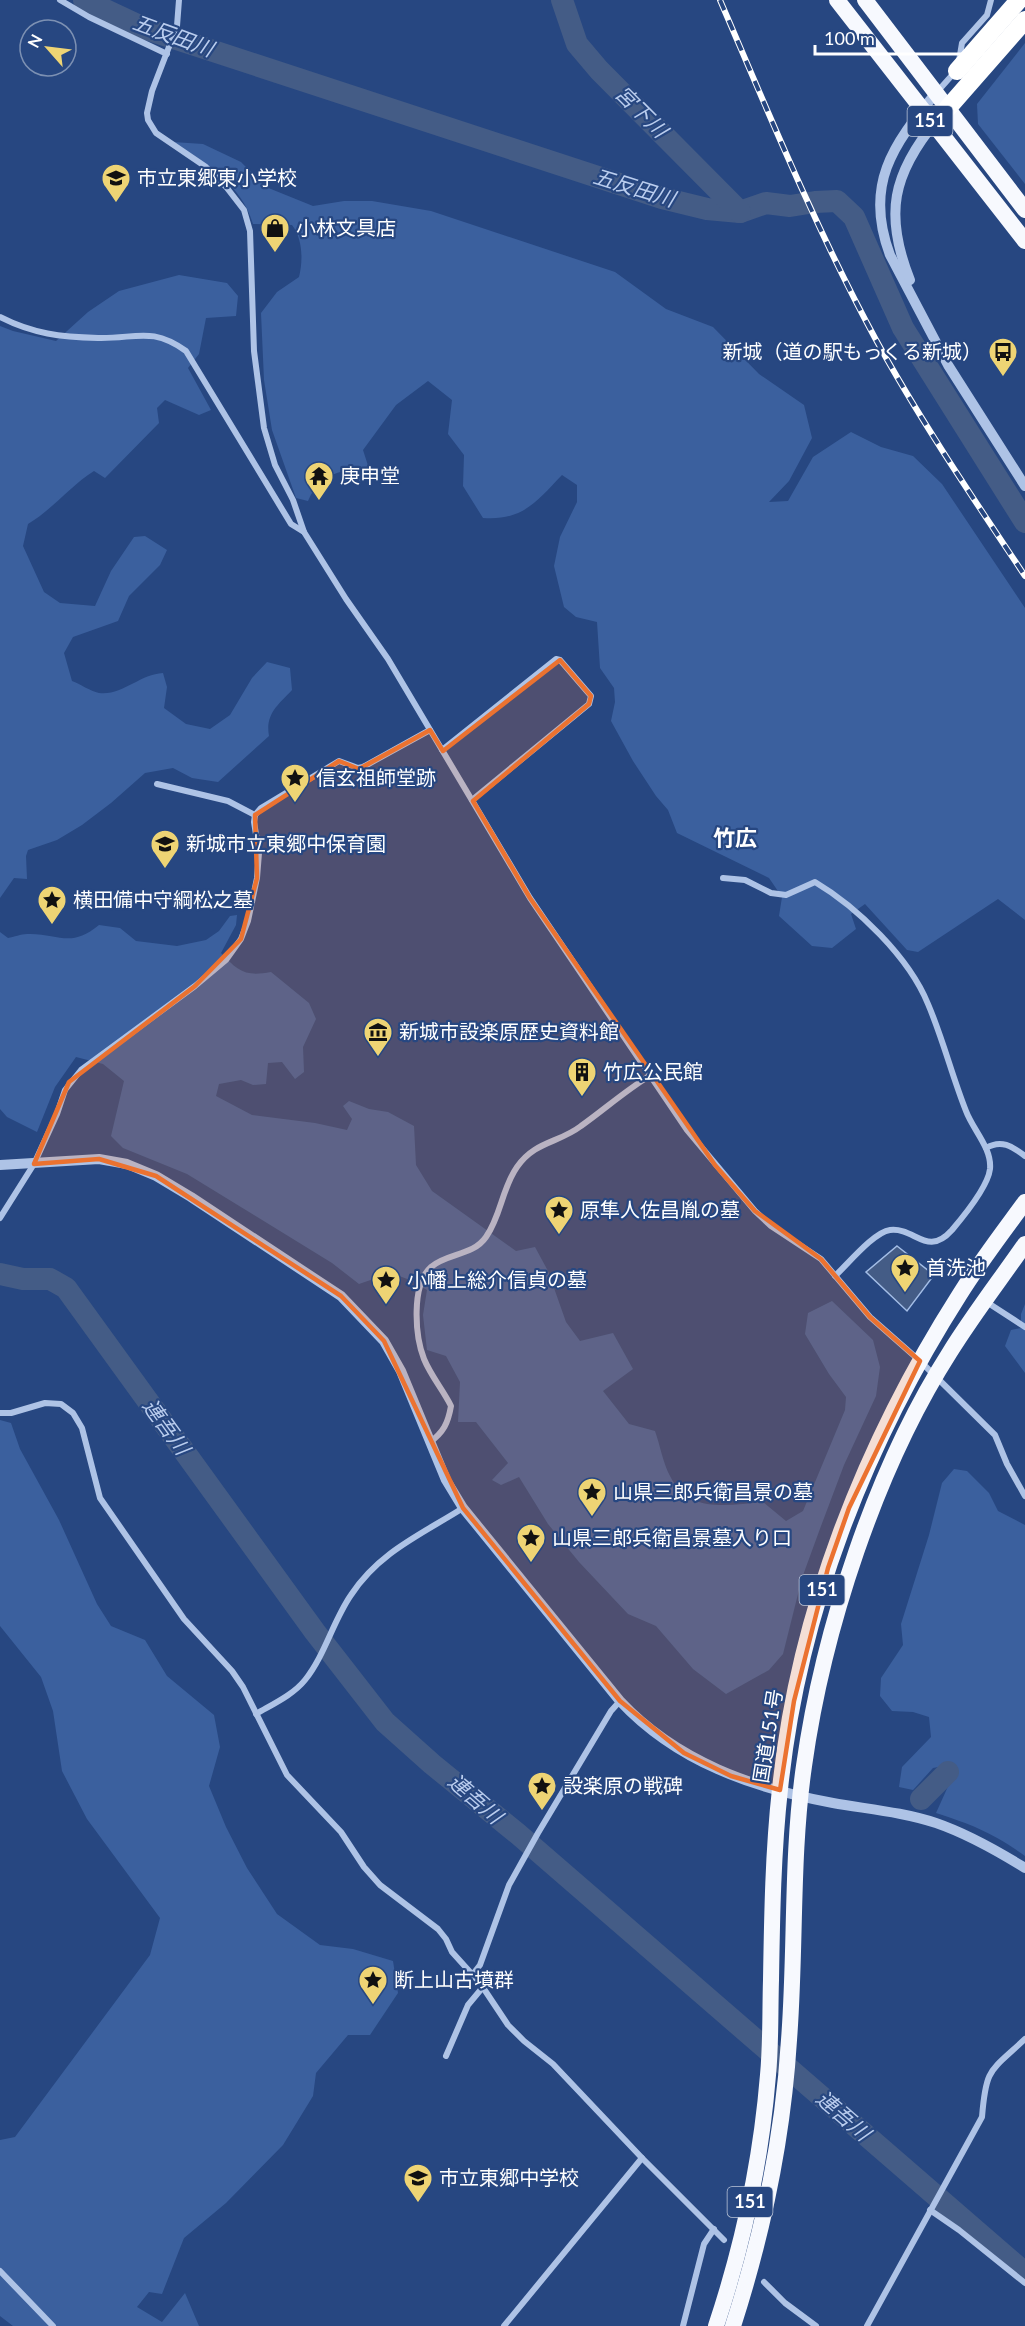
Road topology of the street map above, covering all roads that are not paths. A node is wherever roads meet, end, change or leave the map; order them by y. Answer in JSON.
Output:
{"nodes":[{"id":1,"x":60,"y":0,"type":"edge"},
{"id":2,"x":180,"y":0,"type":"edge"},
{"id":3,"x":837,"y":0,"type":"edge"},
{"id":4,"x":865,"y":0,"type":"edge"},
{"id":5,"x":991,"y":0,"type":"edge"},
{"id":6,"x":1019,"y":0,"type":"edge"},
{"id":7,"x":1025,"y":20,"type":"edge"},
{"id":8,"x":168,"y":51,"type":"junction"},
{"id":9,"x":957,"y":71,"type":"junction"},
{"id":10,"x":936,"y":93,"type":"junction"},
{"id":11,"x":947,"y":109,"type":"junction"},
{"id":12,"x":922,"y":110,"type":"junction"},
{"id":13,"x":933,"y":125,"type":"junction"},
{"id":14,"x":1025,"y":210,"type":"edge"},
{"id":15,"x":1025,"y":241,"type":"edge"},
{"id":16,"x":0,"y":317,"type":"edge"},
{"id":17,"x":929,"y":329,"type":"junction"},
{"id":18,"x":1025,"y":486,"type":"edge"},
{"id":19,"x":304,"y":532,"type":"junction"},
{"id":20,"x":430,"y":730,"type":"junction"},
{"id":21,"x":442,"y":750,"type":"junction"},
{"id":22,"x":157,"y":784,"type":"dead end"},
{"id":23,"x":472,"y":800,"type":"junction"},
{"id":24,"x":255,"y":815,"type":"junction"},
{"id":25,"x":723,"y":878,"type":"dead end"},
{"id":26,"x":651,"y":1075,"type":"junction"},
{"id":27,"x":986,"y":1148,"type":"junction"},
{"id":28,"x":1025,"y":1156,"type":"edge"},
{"id":29,"x":0,"y":1164,"type":"edge"},
{"id":30,"x":34,"y":1164,"type":"junction"},
{"id":31,"x":1025,"y":1202,"type":"edge"},
{"id":32,"x":0,"y":1218,"type":"edge"},
{"id":33,"x":1025,"y":1244,"type":"edge"},
{"id":34,"x":835,"y":1276,"type":"junction"},
{"id":35,"x":985,"y":1301,"type":"junction"},
{"id":36,"x":1025,"y":1327,"type":"edge"},
{"id":37,"x":920,"y":1361,"type":"junction"},
{"id":38,"x":935,"y":1377,"type":"junction"},
{"id":39,"x":0,"y":1413,"type":"edge"},
{"id":40,"x":429,"y":1443,"type":"junction"},
{"id":41,"x":1025,"y":1496,"type":"edge"},
{"id":42,"x":463,"y":1508,"type":"junction"},
{"id":43,"x":620,"y":1701,"type":"junction"},
{"id":44,"x":256,"y":1714,"type":"junction"},
{"id":45,"x":780,"y":1790,"type":"junction"},
{"id":46,"x":801,"y":1795,"type":"junction"},
{"id":47,"x":1025,"y":1868,"type":"edge"},
{"id":48,"x":473,"y":1974,"type":"junction"},
{"id":49,"x":483,"y":1987,"type":"junction"},
{"id":50,"x":1025,"y":2039,"type":"edge"},
{"id":51,"x":446,"y":2056,"type":"dead end"},
{"id":52,"x":642,"y":2158,"type":"junction"},
{"id":53,"x":931,"y":2208,"type":"junction"},
{"id":54,"x":714,"y":2229,"type":"junction"},
{"id":55,"x":724,"y":2240,"type":"dead end"},
{"id":56,"x":0,"y":2271,"type":"edge"},
{"id":57,"x":764,"y":2282,"type":"dead end"},
{"id":58,"x":1025,"y":2283,"type":"edge"},
{"id":59,"x":53,"y":2326,"type":"edge"},
{"id":60,"x":504,"y":2326,"type":"edge"},
{"id":61,"x":683,"y":2326,"type":"edge"},
{"id":62,"x":716,"y":2326,"type":"edge"},
{"id":63,"x":733,"y":2326,"type":"edge"},
{"id":64,"x":816,"y":2326,"type":"edge"},
{"id":65,"x":867,"y":2326,"type":"edge"}],
"edges":[{"from":1,"to":8,"type":"street"},
{"from":2,"to":8,"type":"street"},
{"from":3,"to":12,"type":"highway","number":"151"},
{"from":4,"to":10,"type":"highway","number":"151"},
{"from":5,"to":9,"type":"street"},
{"from":6,"to":9,"type":"highway"},
{"from":7,"to":11,"type":"highway"},
{"from":8,"to":19,"type":"street"},
{"from":9,"to":10,"type":"street"},
{"from":10,"to":11,"type":"highway","number":"151"},
{"from":10,"to":12,"type":"street"},
{"from":11,"to":13,"type":"street"},
{"from":11,"to":14,"type":"highway","number":"151"},
{"from":12,"to":13,"type":"highway","number":"151"},
{"from":12,"to":17,"type":"street"},
{"from":13,"to":15,"type":"highway","number":"151"},
{"from":13,"to":17,"type":"street"},
{"from":16,"to":19,"type":"street"},
{"from":17,"to":18,"type":"street"},
{"from":19,"to":20,"type":"street"},
{"from":20,"to":21,"type":"street"},
{"from":20,"to":24,"type":"street"},
{"from":21,"to":23,"type":"street"},
{"from":21,"to":23,"type":"street"},
{"from":22,"to":24,"type":"street"},
{"from":23,"to":26,"type":"street"},
{"from":24,"to":30,"type":"street"},
{"from":25,"to":27,"type":"street"},
{"from":26,"to":34,"type":"street"},
{"from":26,"to":40,"type":"street"},
{"from":27,"to":28,"type":"street"},
{"from":27,"to":34,"type":"street"},
{"from":29,"to":30,"type":"street"},
{"from":30,"to":32,"type":"street"},
{"from":30,"to":40,"type":"street"},
{"from":31,"to":37,"type":"highway","name":"国道151号","number":"151"},
{"from":33,"to":35,"type":"highway","name":"国道151号","number":"151"},
{"from":34,"to":37,"type":"street"},
{"from":35,"to":36,"type":"street"},
{"from":35,"to":38,"type":"highway","name":"国道151号","number":"151"},
{"from":37,"to":38,"type":"street"},
{"from":37,"to":45,"type":"highway","name":"国道151号","number":"151"},
{"from":38,"to":41,"type":"street"},
{"from":38,"to":46,"type":"highway","name":"国道151号","number":"151"},
{"from":39,"to":44,"type":"street"},
{"from":40,"to":42,"type":"street"},
{"from":42,"to":43,"type":"street"},
{"from":42,"to":44,"type":"street"},
{"from":43,"to":45,"type":"street"},
{"from":43,"to":48,"type":"street"},
{"from":44,"to":48,"type":"street"},
{"from":45,"to":46,"type":"street"},
{"from":45,"to":62,"type":"highway","name":"国道151号","number":"151"},
{"from":46,"to":47,"type":"street"},
{"from":46,"to":63,"type":"highway","name":"国道151号","number":"151"},
{"from":48,"to":49,"type":"street"},
{"from":49,"to":51,"type":"street"},
{"from":49,"to":52,"type":"street"},
{"from":50,"to":53,"type":"street"},
{"from":52,"to":54,"type":"street"},
{"from":52,"to":60,"type":"street"},
{"from":53,"to":58,"type":"street"},
{"from":53,"to":65,"type":"street"},
{"from":54,"to":55,"type":"street"},
{"from":54,"to":61,"type":"street"},
{"from":56,"to":59,"type":"street"},
{"from":57,"to":64,"type":"street"}]}
